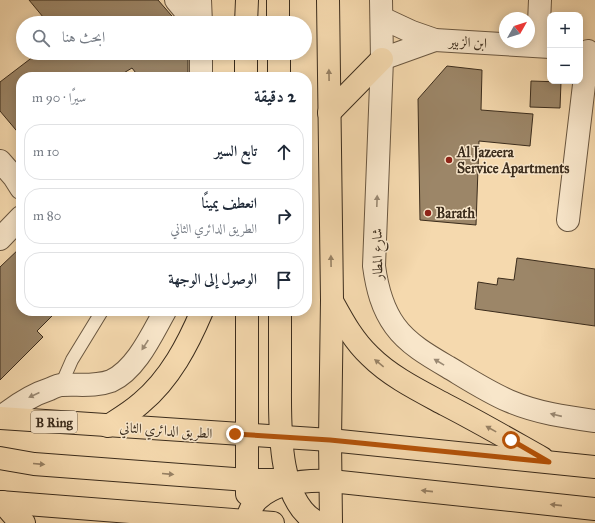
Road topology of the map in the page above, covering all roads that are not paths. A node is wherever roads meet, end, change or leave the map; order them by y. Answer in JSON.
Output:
{"nodes":[{"id":1,"x":176,"y":0,"type":"edge"},
{"id":2,"x":200,"y":0,"type":"edge"},
{"id":3,"x":247,"y":0,"type":"edge"},
{"id":4,"x":278,"y":0,"type":"edge"},
{"id":5,"x":328,"y":0,"type":"edge"},
{"id":6,"x":540,"y":0,"type":"edge"},
{"id":7,"x":381,"y":9,"type":"edge"},
{"id":8,"x":189,"y":16,"type":"edge"},
{"id":9,"x":201,"y":16,"type":"edge"},
{"id":10,"x":246,"y":16,"type":"edge"},
{"id":11,"x":278,"y":16,"type":"edge"},
{"id":12,"x":434,"y":40,"type":"junction"},
{"id":13,"x":544,"y":47,"type":"edge"},
{"id":14,"x":588,"y":51,"type":"edge"},
{"id":15,"x":382,"y":59,"type":"junction"},
{"id":16,"x":201,"y":60,"type":"edge"},
{"id":17,"x":246,"y":60,"type":"edge"},
{"id":18,"x":279,"y":60,"type":"edge"},
{"id":19,"x":201,"y":72,"type":"edge"},
{"id":20,"x":246,"y":72,"type":"edge"},
{"id":21,"x":279,"y":72,"type":"edge"},
{"id":22,"x":329,"y":113,"type":"junction"},
{"id":23,"x":0,"y":161,"type":"edge"},
{"id":24,"x":16,"y":180,"type":"edge"},
{"id":25,"x":568,"y":220,"type":"dead end"},
{"id":26,"x":16,"y":224,"type":"edge"},
{"id":27,"x":0,"y":239,"type":"edge"},
{"id":28,"x":332,"y":300,"type":"junction"},
{"id":29,"x":99,"y":316,"type":"edge"},
{"id":30,"x":162,"y":316,"type":"edge"},
{"id":31,"x":200,"y":316,"type":"edge"},
{"id":32,"x":247,"y":316,"type":"edge"},
{"id":33,"x":280,"y":316,"type":"edge"},
{"id":34,"x":61,"y":385,"type":"junction"},
{"id":35,"x":0,"y":418,"type":"edge"},
{"id":36,"x":595,"y":421,"type":"edge"},
{"id":37,"x":108,"y":426,"type":"junction"},
{"id":38,"x":248,"y":435,"type":"junction"},
{"id":39,"x":280,"y":437,"type":"junction"},
{"id":40,"x":330,"y":440,"type":"junction"},
{"id":41,"x":0,"y":458,"type":"edge"},
{"id":42,"x":549,"y":462,"type":"junction"},
{"id":43,"x":595,"y":467,"type":"edge"},
{"id":44,"x":247,"y":480,"type":"junction"},
{"id":45,"x":331,"y":481,"type":"junction"},
{"id":46,"x":286,"y":483,"type":"junction"},
{"id":47,"x":1,"y":502,"type":"edge"},
{"id":48,"x":595,"y":509,"type":"edge"},
{"id":49,"x":246,"y":522,"type":"edge"},
{"id":50,"x":24,"y":523,"type":"edge"},
{"id":51,"x":273,"y":523,"type":"edge"},
{"id":52,"x":284,"y":523,"type":"edge"},
{"id":53,"x":319,"y":523,"type":"edge"},
{"id":54,"x":331,"y":523,"type":"edge"}],
"edges":[{"from":1,"to":8,"type":"street"},
{"from":2,"to":9,"type":"street"},
{"from":3,"to":10,"type":"main road"},
{"from":4,"to":11,"type":"main road"},
{"from":22,"to":5,"type":"main road","one_way":true},
{"from":6,"to":13,"type":"street"},
{"from":7,"to":12,"type":"street","name":"ابن الزبير"},
{"from":7,"to":15,"type":"street","name":"شارع المطار"},
{"from":12,"to":13,"type":"street","name":"ابن الزبير"},
{"from":12,"to":15,"type":"street","name":"ابن الزبير"},
{"from":14,"to":25,"type":"street"},
{"from":15,"to":22,"type":"main road"},
{"from":36,"to":15,"type":"street","name":"شارع المطار","one_way":true},
{"from":16,"to":19,"type":"street"},
{"from":17,"to":20,"type":"main road"},
{"from":18,"to":21,"type":"main road"},
{"from":28,"to":22,"type":"main road","one_way":true},
{"from":23,"to":24,"type":"street"},
{"from":26,"to":27,"type":"street"},
{"from":28,"to":40,"type":"main road"},
{"from":42,"to":28,"type":"main road","one_way":true},
{"from":29,"to":34,"type":"lane"},
{"from":30,"to":34,"type":"street","one_way":true},
{"from":31,"to":37,"type":"main road"},
{"from":32,"to":38,"type":"main road"},
{"from":33,"to":39,"type":"main road"},
{"from":34,"to":35,"type":"street","one_way":true},
{"from":35,"to":37,"type":"main road","name":"الطريق الدائري الثاني","number":"B Ring"},
{"from":37,"to":38,"type":"main road","name":"الطريق الدائري الثاني","number":"B Ring"},
{"from":38,"to":39,"type":"main road","name":"الطريق الدائري الثاني","number":"B Ring"},
{"from":38,"to":44,"type":"main road"},
{"from":38,"to":46,"type":"main road"},
{"from":39,"to":40,"type":"main road","name":"الطريق الدائري الثاني","number":"B Ring"},
{"from":39,"to":46,"type":"main road"},
{"from":40,"to":42,"type":"main road","name":"الطريق الدائري الثاني","number":"B Ring"},
{"from":40,"to":45,"type":"main road"},
{"from":40,"to":46,"type":"main road"},
{"from":41,"to":44,"type":"main road","one_way":true},
{"from":42,"to":43,"type":"main road","name":"الطريق الدائري الثاني","number":"B Ring"},
{"from":44,"to":46,"type":"main road"},
{"from":44,"to":49,"type":"main road"},
{"from":45,"to":46,"type":"main road"},
{"from":48,"to":45,"type":"main road","one_way":true},
{"from":45,"to":54,"type":"main road"},
{"from":46,"to":49,"type":"main road"},
{"from":46,"to":52,"type":"main road"},
{"from":46,"to":53,"type":"main road"},
{"from":47,"to":49,"type":"main road"},
{"from":47,"to":50,"type":"main road"},
{"from":49,"to":51,"type":"main road"}]}
